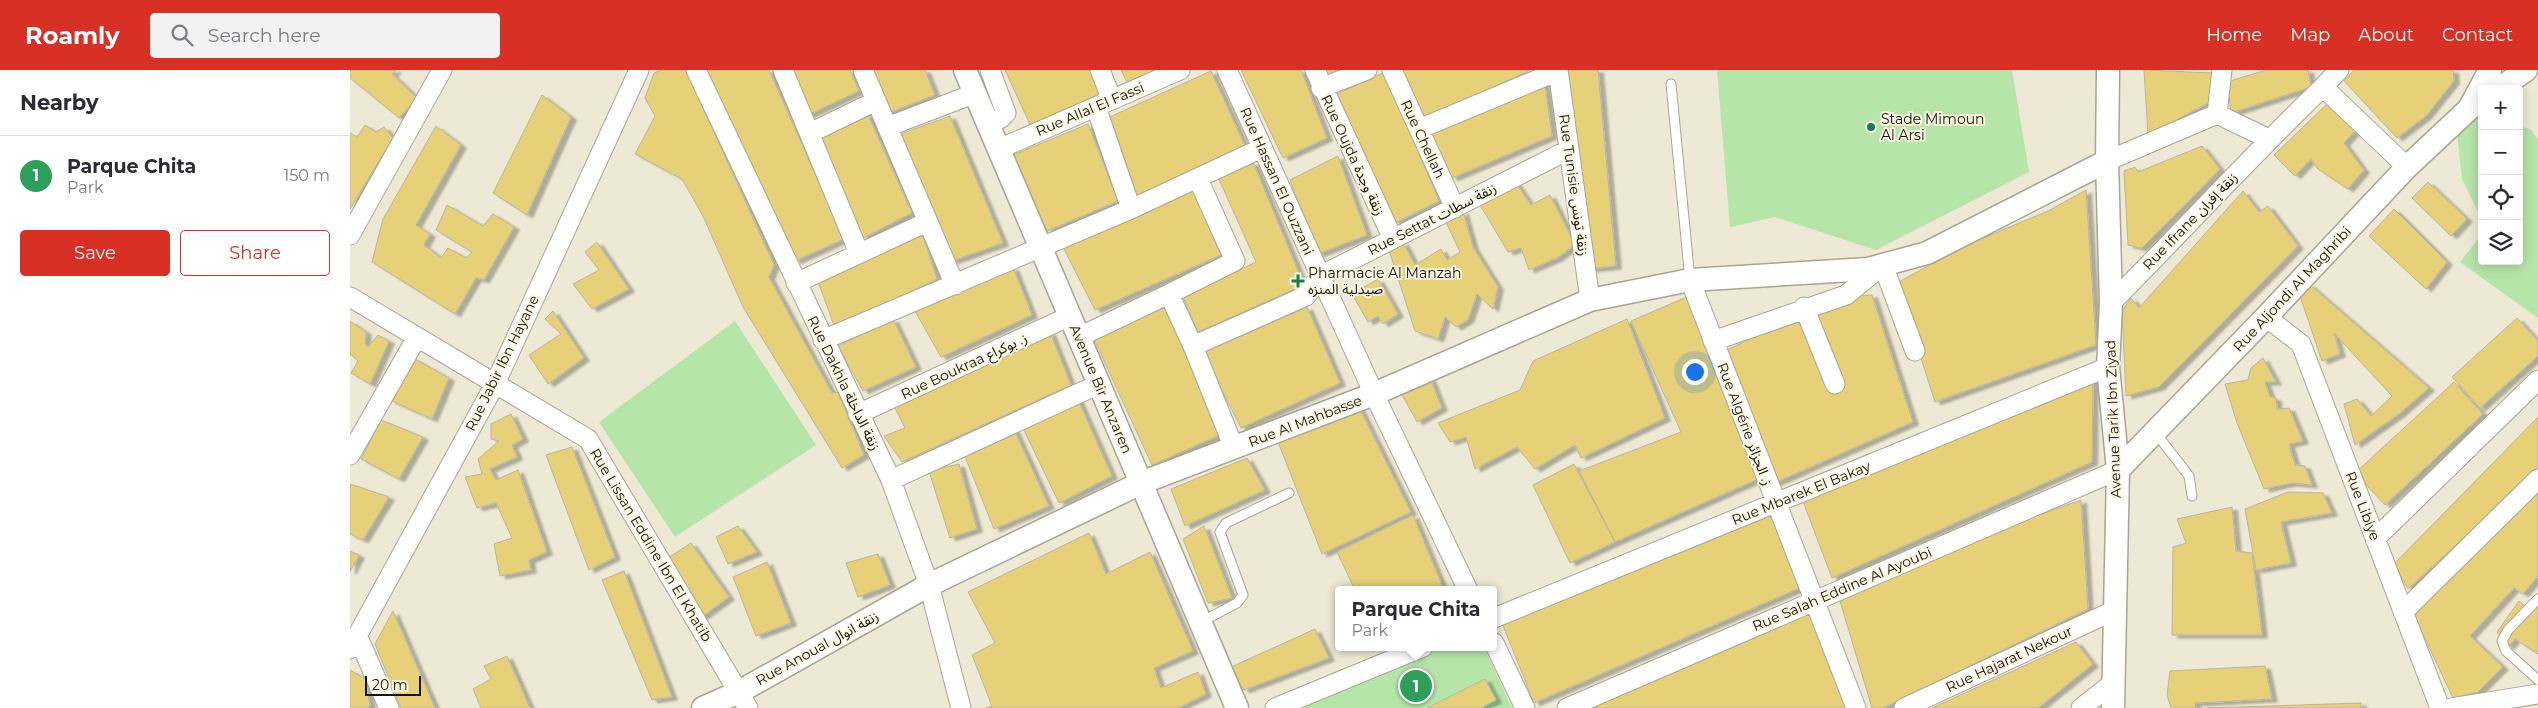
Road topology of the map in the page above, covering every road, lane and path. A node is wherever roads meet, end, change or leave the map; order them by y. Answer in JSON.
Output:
{"nodes":[{"id":1,"x":442,"y":70,"type":"edge"},
{"id":2,"x":639,"y":70,"type":"edge"},
{"id":3,"x":696,"y":70,"type":"edge"},
{"id":4,"x":783,"y":70,"type":"edge"},
{"id":5,"x":863,"y":70,"type":"edge"},
{"id":6,"x":965,"y":70,"type":"edge"},
{"id":7,"x":990,"y":70,"type":"edge"},
{"id":8,"x":1100,"y":70,"type":"edge"},
{"id":9,"x":1180,"y":70,"type":"edge"},
{"id":10,"x":1227,"y":70,"type":"edge"},
{"id":11,"x":1314,"y":70,"type":"edge"},
{"id":12,"x":1367,"y":70,"type":"edge"},
{"id":13,"x":1392,"y":70,"type":"edge"},
{"id":14,"x":1558,"y":70,"type":"edge"},
{"id":15,"x":2108,"y":70,"type":"edge"},
{"id":16,"x":2222,"y":70,"type":"edge"},
{"id":17,"x":2339,"y":70,"type":"edge"},
{"id":18,"x":2490,"y":70,"type":"edge"},
{"id":19,"x":2526,"y":70,"type":"edge"},
{"id":20,"x":2538,"y":72,"type":"edge"},
{"id":21,"x":1671,"y":84,"type":"dead end"},
{"id":22,"x":2505,"y":85,"type":"edge"},
{"id":23,"x":2323,"y":87,"type":"junction"},
{"id":24,"x":1321,"y":88,"type":"junction"},
{"id":25,"x":976,"y":93,"type":"junction"},
{"id":26,"x":876,"y":101,"type":"junction"},
{"id":27,"x":1104,"y":103,"type":"junction"},
{"id":28,"x":2475,"y":104,"type":"edge"},
{"id":29,"x":2217,"y":114,"type":"junction"},
{"id":30,"x":989,"y":124,"type":"junction"},
{"id":31,"x":887,"y":128,"type":"junction"},
{"id":32,"x":1419,"y":129,"type":"junction"},
{"id":33,"x":810,"y":133,"type":"junction"},
{"id":34,"x":2269,"y":139,"type":"junction"},
{"id":35,"x":1262,"y":148,"type":"junction"},
{"id":36,"x":999,"y":149,"type":"junction"},
{"id":37,"x":1568,"y":150,"type":"junction"},
{"id":38,"x":2107,"y":161,"type":"junction"},
{"id":39,"x":2407,"y":167,"type":"junction"},
{"id":40,"x":1198,"y":179,"type":"junction"},
{"id":41,"x":1455,"y":208,"type":"junction"},
{"id":42,"x":1132,"y":209,"type":"junction"},
{"id":43,"x":927,"y":222,"type":"junction"},
{"id":44,"x":350,"y":235,"type":"edge"},
{"id":45,"x":1393,"y":239,"type":"junction"},
{"id":46,"x":1041,"y":246,"type":"junction"},
{"id":47,"x":859,"y":253,"type":"junction"},
{"id":48,"x":1883,"y":265,"type":"junction"},
{"id":49,"x":1320,"y":276,"type":"junction"},
{"id":50,"x":1690,"y":280,"type":"junction"},
{"id":51,"x":796,"y":283,"type":"junction"},
{"id":52,"x":954,"y":285,"type":"junction"},
{"id":53,"x":1169,"y":294,"type":"junction"},
{"id":54,"x":350,"y":297,"type":"edge"},
{"id":55,"x":1590,"y":300,"type":"junction"},
{"id":56,"x":2111,"y":303,"type":"junction"},
{"id":57,"x":1804,"y":307,"type":"junction"},
{"id":58,"x":1070,"y":316,"type":"junction"},
{"id":59,"x":2266,"y":317,"type":"junction"},
{"id":60,"x":417,"y":337,"type":"junction"},
{"id":61,"x":1079,"y":337,"type":"junction"},
{"id":62,"x":823,"y":340,"type":"junction"},
{"id":63,"x":1713,"y":341,"type":"junction"},
{"id":64,"x":1193,"y":346,"type":"junction"},
{"id":65,"x":1915,"y":351,"type":"dead end"},
{"id":66,"x":2108,"y":367,"type":"junction"},
{"id":67,"x":2538,"y":380,"type":"edge"},
{"id":68,"x":495,"y":384,"type":"junction"},
{"id":69,"x":1099,"y":384,"type":"junction"},
{"id":70,"x":1835,"y":384,"type":"dead end"},
{"id":71,"x":1374,"y":394,"type":"junction"},
{"id":72,"x":858,"y":414,"type":"junction"},
{"id":73,"x":2155,"y":432,"type":"junction"},
{"id":74,"x":1234,"y":448,"type":"junction"},
{"id":75,"x":350,"y":455,"type":"edge"},
{"id":76,"x":2118,"y":470,"type":"junction"},
{"id":77,"x":2538,"y":479,"type":"edge"},
{"id":78,"x":891,"y":480,"type":"junction"},
{"id":79,"x":1141,"y":483,"type":"junction"},
{"id":80,"x":1289,"y":493,"type":"dead end"},
{"id":81,"x":2192,"y":496,"type":"dead end"},
{"id":82,"x":1776,"y":503,"type":"junction"},
{"id":83,"x":2375,"y":538,"type":"junction"},
{"id":84,"x":929,"y":585,"type":"junction"},
{"id":85,"x":1466,"y":586,"type":"edge"},
{"id":86,"x":2538,"y":599,"type":"edge"},
{"id":87,"x":1814,"y":601,"type":"junction"},
{"id":88,"x":2114,"y":611,"type":"junction"},
{"id":89,"x":2403,"y":612,"type":"junction"},
{"id":90,"x":1497,"y":617,"type":"edge"},
{"id":91,"x":1200,"y":622,"type":"junction"},
{"id":92,"x":354,"y":642,"type":"edge"},
{"id":93,"x":1497,"y":649,"type":"edge"},
{"id":94,"x":1413,"y":651,"type":"edge"},
{"id":95,"x":2538,"y":680,"type":"edge"},
{"id":96,"x":2114,"y":683,"type":"junction"},
{"id":97,"x":2538,"y":694,"type":"edge"},
{"id":98,"x":743,"y":700,"type":"edge"},
{"id":99,"x":389,"y":708,"type":"edge"},
{"id":100,"x":702,"y":708,"type":"edge"},
{"id":101,"x":961,"y":708,"type":"edge"},
{"id":102,"x":1237,"y":708,"type":"edge"},
{"id":103,"x":1275,"y":708,"type":"edge"},
{"id":104,"x":1525,"y":708,"type":"edge"},
{"id":105,"x":1568,"y":708,"type":"edge"},
{"id":106,"x":1856,"y":708,"type":"edge"},
{"id":107,"x":1904,"y":708,"type":"edge"},
{"id":108,"x":2082,"y":708,"type":"edge"},
{"id":109,"x":2113,"y":708,"type":"edge"},
{"id":110,"x":2440,"y":708,"type":"edge"},
{"id":111,"x":2451,"y":708,"type":"edge"}],
"edges":[{"from":1,"to":44,"type":"street"},
{"from":2,"to":68,"type":"street","name":"Rue Jabir Ibn Hayane"},
{"from":3,"to":51,"type":"street","name":"Rue Dakhla زنقة الداخلة"},
{"from":4,"to":33,"type":"street"},
{"from":5,"to":26,"type":"street"},
{"from":6,"to":25,"type":"street","name":"Avenue Bir Anzaren"},
{"from":7,"to":30,"type":"street"},
{"from":8,"to":27,"type":"street"},
{"from":9,"to":27,"type":"street","name":"Rue Allal El Fassi"},
{"from":10,"to":35,"type":"street","name":"Rue Hassan El Ouzzani"},
{"from":11,"to":24,"type":"street","name":"Rue Oujda زنقة وجدة"},
{"from":12,"to":24,"type":"street"},
{"from":13,"to":32,"type":"street","name":"Rue Chellah"},
{"from":14,"to":32,"type":"street"},
{"from":14,"to":37,"type":"street","name":"Rue Tunisie زنقة تونس"},
{"from":15,"to":38,"type":"street","name":"Avenue Tarik Ibn Ziyad"},
{"from":16,"to":29,"type":"street"},
{"from":17,"to":23,"type":"street","name":"Rue Ifrane زنقة إفران"},
{"from":18,"to":28,"type":"street","name":"Rue Aljondi Al Maghribi"},
{"from":19,"to":20,"type":"street"},
{"from":19,"to":22,"type":"street"},
{"from":21,"to":50,"type":"lane"},
{"from":23,"to":34,"type":"street","name":"Rue Ifrane زنقة إفران"},
{"from":23,"to":39,"type":"street"},
{"from":24,"to":45,"type":"street","name":"Rue Oujda زنقة وجدة"},
{"from":25,"to":30,"type":"street","name":"Avenue Bir Anzaren"},
{"from":25,"to":31,"type":"street"},
{"from":26,"to":31,"type":"street"},
{"from":26,"to":33,"type":"street"},
{"from":27,"to":36,"type":"street","name":"Rue Allal El Fassi"},
{"from":27,"to":42,"type":"street"},
{"from":28,"to":39,"type":"street","name":"Rue Aljondi Al Maghribi"},
{"from":29,"to":34,"type":"street"},
{"from":29,"to":38,"type":"street"},
{"from":30,"to":36,"type":"street","name":"Avenue Bir Anzaren"},
{"from":31,"to":43,"type":"street"},
{"from":32,"to":41,"type":"street","name":"Rue Chellah"},
{"from":33,"to":47,"type":"street"},
{"from":34,"to":56,"type":"street","name":"Rue Ifrane زنقة إفران"},
{"from":35,"to":40,"type":"street"},
{"from":35,"to":49,"type":"street","name":"Rue Hassan El Ouzzani"},
{"from":36,"to":46,"type":"street","name":"Avenue Bir Anzaren"},
{"from":37,"to":41,"type":"street","name":"Rue Settat زنقة سطات"},
{"from":37,"to":55,"type":"street","name":"Rue Tunisie زنقة تونس"},
{"from":38,"to":48,"type":"street","name":"Rue Al Mahbasse"},
{"from":38,"to":56,"type":"street","name":"Avenue Tarik Ibn Ziyad"},
{"from":39,"to":59,"type":"street","name":"Rue Aljondi Al Maghribi"},
{"from":40,"to":42,"type":"street"},
{"from":40,"to":53,"type":"street"},
{"from":41,"to":45,"type":"street","name":"Rue Settat زنقة سطات"},
{"from":42,"to":46,"type":"street"},
{"from":43,"to":47,"type":"street"},
{"from":43,"to":52,"type":"street"},
{"from":45,"to":49,"type":"street","name":"Rue Settat زنقة سطات"},
{"from":46,"to":52,"type":"street"},
{"from":46,"to":58,"type":"street","name":"Avenue Bir Anzaren"},
{"from":47,"to":51,"type":"street"},
{"from":48,"to":50,"type":"street","name":"Rue Al Mahbasse"},
{"from":48,"to":57,"type":"street"},
{"from":48,"to":65,"type":"street"},
{"from":49,"to":64,"type":"street","name":"Rue Settat زنقة سطات"},
{"from":49,"to":71,"type":"street","name":"Rue Hassan El Ouzzani"},
{"from":50,"to":55,"type":"street","name":"Rue Al Mahbasse"},
{"from":50,"to":63,"type":"street","name":"Rue Algérie ز. الجزائر"},
{"from":51,"to":62,"type":"street","name":"Rue Dakhla زنقة الداخلة"},
{"from":52,"to":62,"type":"street"},
{"from":53,"to":61,"type":"street"},
{"from":53,"to":64,"type":"street"},
{"from":54,"to":60,"type":"street","name":"Rue Lissan Eddine Ibn El Khatib"},
{"from":55,"to":71,"type":"street","name":"Rue Al Mahbasse"},
{"from":56,"to":66,"type":"street","name":"Avenue Tarik Ibn Ziyad"},
{"from":57,"to":63,"type":"street"},
{"from":57,"to":70,"type":"street"},
{"from":58,"to":61,"type":"street","name":"Avenue Bir Anzaren"},
{"from":58,"to":72,"type":"street","name":"Rue Boukraa ز. بوكراع"},
{"from":59,"to":73,"type":"street","name":"Rue Aljondi Al Maghribi"},
{"from":59,"to":83,"type":"street","name":"Rue Libiye"},
{"from":60,"to":68,"type":"street","name":"Rue Lissan Eddine Ibn El Khatib"},
{"from":60,"to":75,"type":"street"},
{"from":61,"to":69,"type":"street","name":"Avenue Bir Anzaren"},
{"from":62,"to":72,"type":"street","name":"Rue Dakhla زنقة الداخلة"},
{"from":63,"to":82,"type":"street","name":"Rue Algérie ز. الجزائر"},
{"from":64,"to":74,"type":"street"},
{"from":66,"to":76,"type":"street","name":"Avenue Tarik Ibn Ziyad"},
{"from":66,"to":82,"type":"street","name":"Rue Mbarek El Bakay"},
{"from":67,"to":83,"type":"street"},
{"from":68,"to":92,"type":"street","name":"Rue Jabir Ibn Hayane"},
{"from":68,"to":98,"type":"street","name":"Rue Lissan Eddine Ibn El Khatib"},
{"from":69,"to":78,"type":"street"},
{"from":69,"to":79,"type":"street","name":"Avenue Bir Anzaren"},
{"from":71,"to":74,"type":"street","name":"Rue Al Mahbasse"},
{"from":71,"to":85,"type":"street","name":"Rue Hassan El Ouzzani"},
{"from":72,"to":78,"type":"street","name":"Rue Dakhla زنقة الداخلة"},
{"from":73,"to":76,"type":"street","name":"Rue Aljondi Al Maghribi"},
{"from":73,"to":81,"type":"lane"},
{"from":74,"to":79,"type":"street","name":"Rue Al Mahbasse"},
{"from":76,"to":87,"type":"street","name":"Rue Salah Eddine Al Ayoubi"},
{"from":76,"to":88,"type":"street","name":"Avenue Tarik Ibn Ziyad"},
{"from":77,"to":89,"type":"street"},
{"from":78,"to":84,"type":"street","name":"Rue Dakhla زنقة الداخلة"},
{"from":79,"to":84,"type":"street","name":"Rue Al Mahbasse"},
{"from":79,"to":91,"type":"street","name":"Avenue Bir Anzaren"},
{"from":80,"to":91,"type":"lane"},
{"from":82,"to":87,"type":"street","name":"Rue Algérie ز. الجزائر"},
{"from":82,"to":90,"type":"street","name":"Rue Mbarek El Bakay"},
{"from":83,"to":89,"type":"street","name":"Rue Libiye"},
{"from":84,"to":98,"type":"street","name":"Rue Anoual زنقة انوال"},
{"from":84,"to":101,"type":"street","name":"Rue Dakhla زنقة الداخلة"},
{"from":86,"to":95,"type":"lane"},
{"from":87,"to":105,"type":"street","name":"Rue Salah Eddine Al Ayoubi"},
{"from":87,"to":106,"type":"street","name":"Rue Algérie ز. الجزائر"},
{"from":88,"to":96,"type":"street","name":"Avenue Tarik Ibn Ziyad"},
{"from":88,"to":107,"type":"street","name":"Rue Hajarat Nekour"},
{"from":89,"to":110,"type":"street","name":"Rue Libiye"},
{"from":91,"to":102,"type":"street","name":"Avenue Bir Anzaren"},
{"from":92,"to":99,"type":"street"},
{"from":93,"to":104,"type":"street"},
{"from":94,"to":103,"type":"street"},
{"from":96,"to":108,"type":"street"},
{"from":96,"to":109,"type":"street","name":"Avenue Tarik Ibn Ziyad"},
{"from":97,"to":111,"type":"street"},
{"from":98,"to":100,"type":"street","name":"Rue Anoual زنقة انوال"}]}
